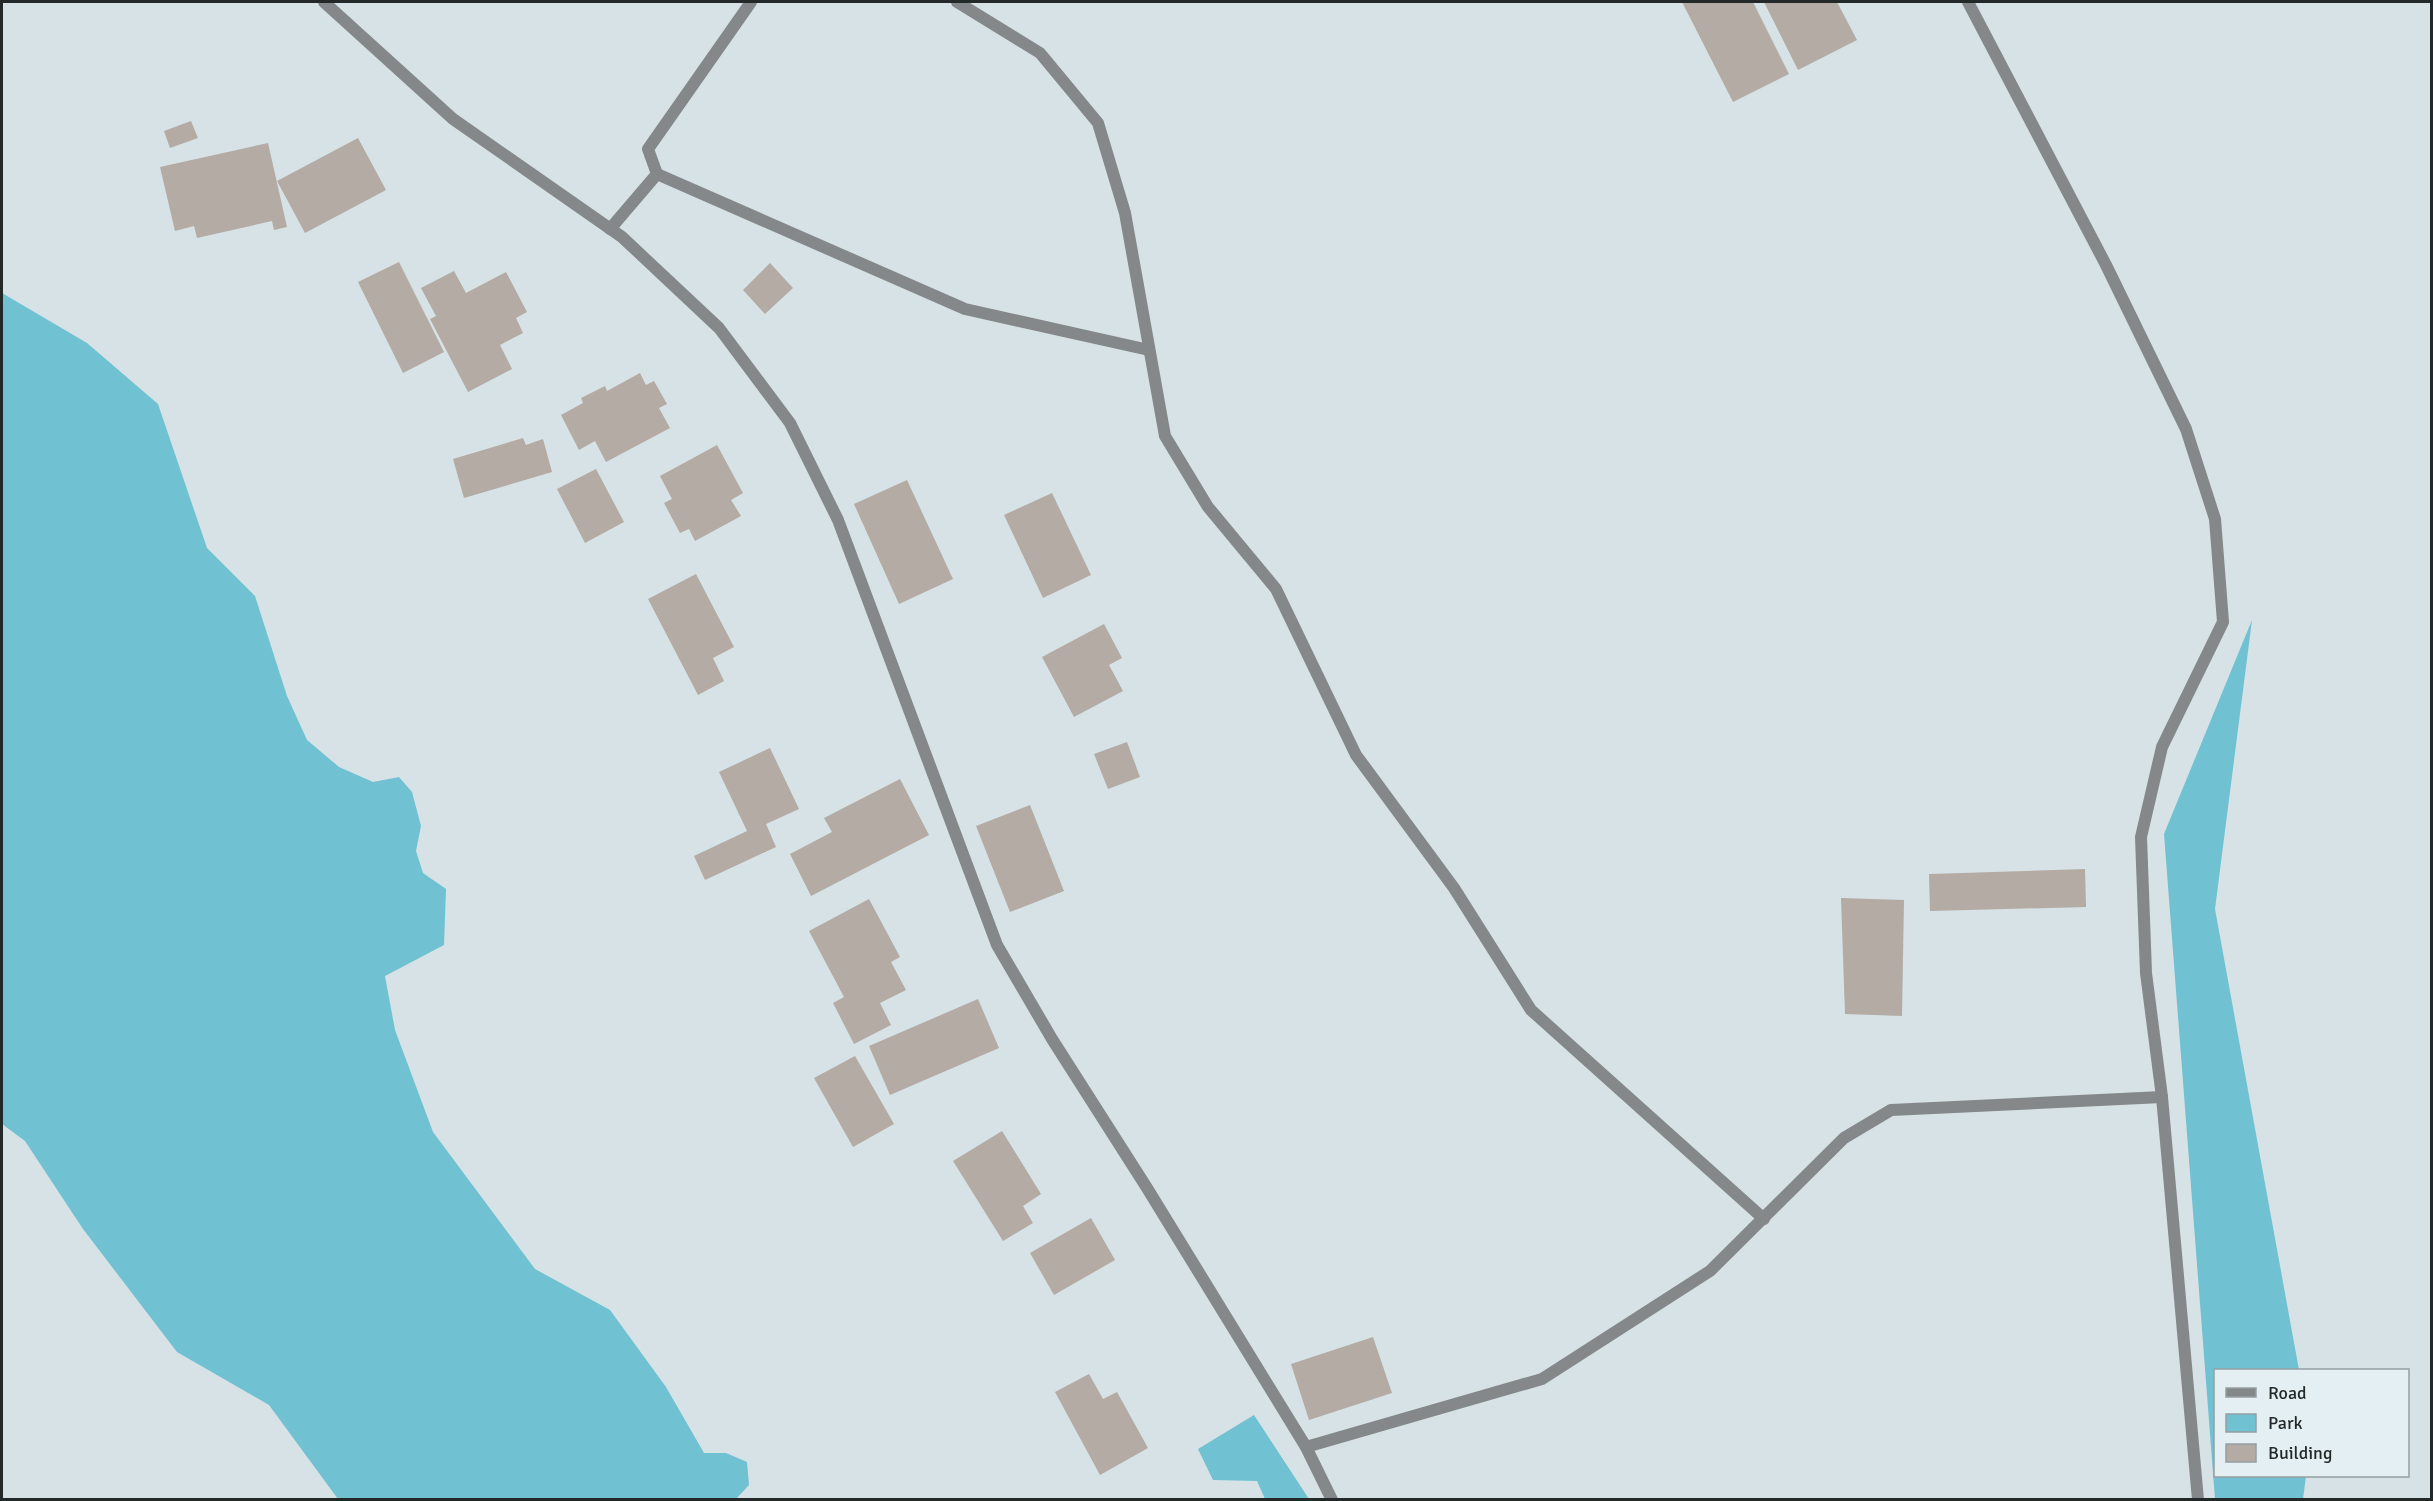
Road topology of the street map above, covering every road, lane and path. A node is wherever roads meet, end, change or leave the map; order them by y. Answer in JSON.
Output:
{"nodes":[{"id":1,"x":324,"y":2,"type":"edge"},
{"id":2,"x":751,"y":2,"type":"edge"},
{"id":3,"x":957,"y":2,"type":"edge"},
{"id":4,"x":1968,"y":2,"type":"edge"},
{"id":5,"x":657,"y":174,"type":"junction"},
{"id":6,"x":610,"y":229,"type":"junction"},
{"id":7,"x":1149,"y":350,"type":"junction"},
{"id":8,"x":2162,"y":1097,"type":"junction"},
{"id":9,"x":1764,"y":1219,"type":"junction"},
{"id":10,"x":1306,"y":1447,"type":"junction"},
{"id":11,"x":1332,"y":1500,"type":"edge"},
{"id":12,"x":2198,"y":1500,"type":"edge"}],
"edges":[{"from":1,"to":6,"type":"street"},
{"from":2,"to":5,"type":"street"},
{"from":3,"to":7,"type":"street"},
{"from":4,"to":8,"type":"street"},
{"from":5,"to":6,"type":"street"},
{"from":5,"to":7,"type":"street"},
{"from":6,"to":10,"type":"street"},
{"from":7,"to":9,"type":"street"},
{"from":8,"to":9,"type":"street"},
{"from":8,"to":12,"type":"street"},
{"from":9,"to":10,"type":"street"},
{"from":10,"to":11,"type":"street"}]}
